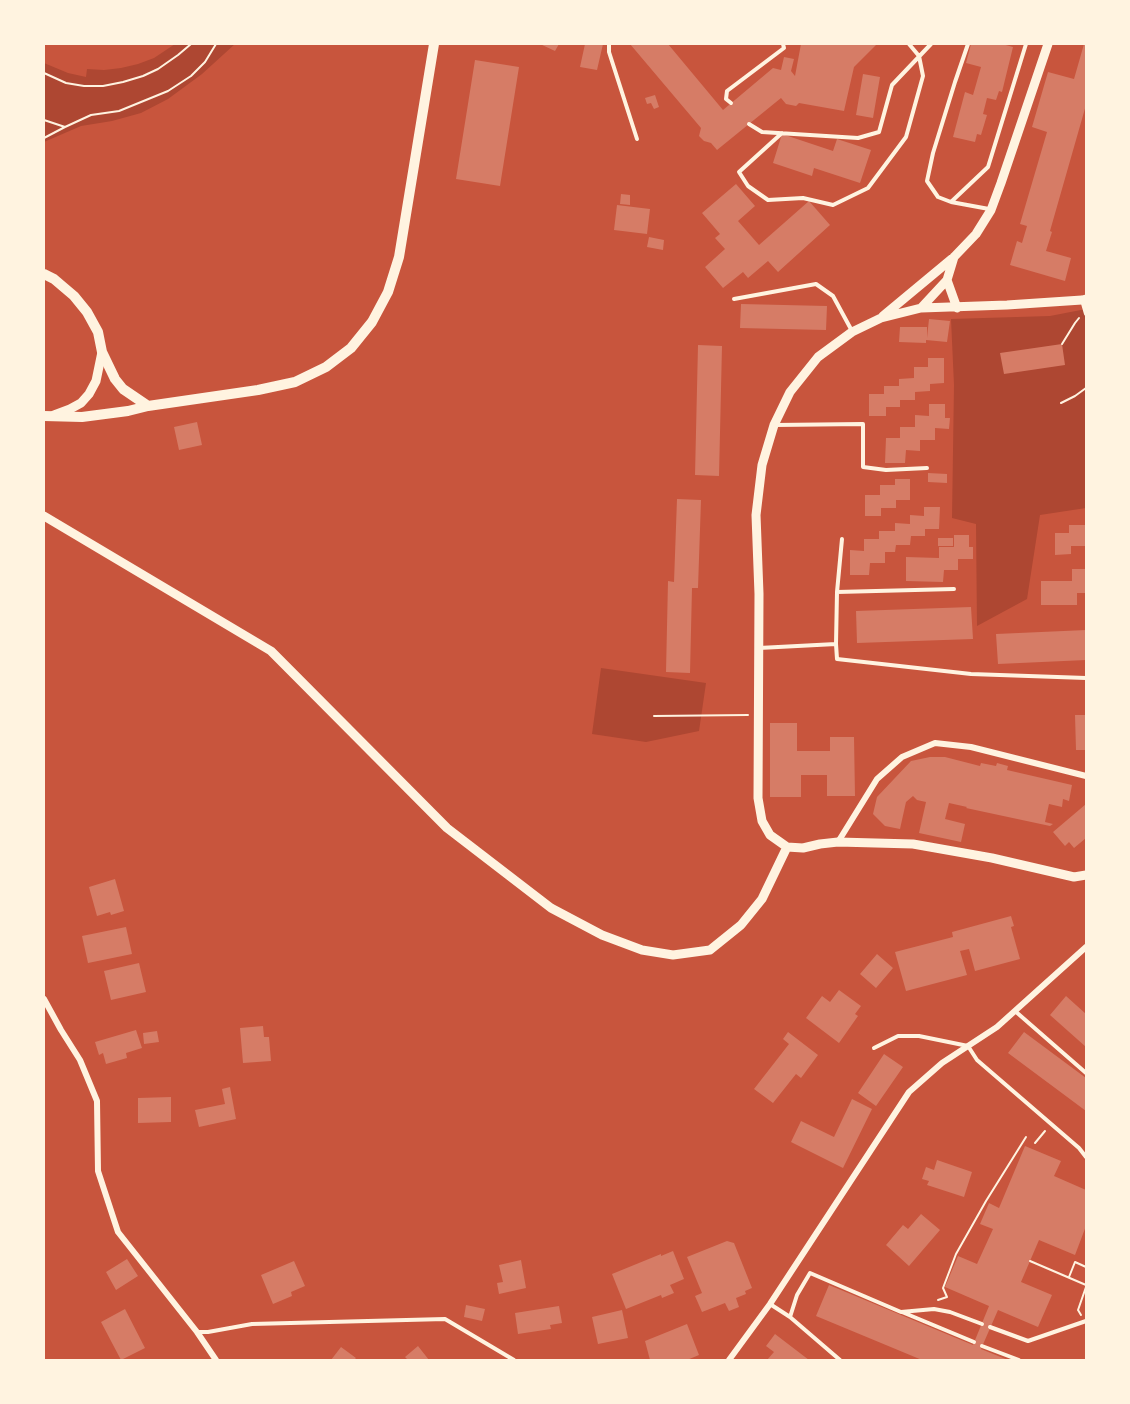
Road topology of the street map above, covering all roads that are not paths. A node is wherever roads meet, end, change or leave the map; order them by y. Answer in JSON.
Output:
{"nodes":[{"id":1,"x":434,"y":44,"type":"edge"},
{"id":2,"x":609,"y":44,"type":"edge"},
{"id":3,"x":783,"y":44,"type":"edge"},
{"id":4,"x":909,"y":44,"type":"edge"},
{"id":5,"x":931,"y":44,"type":"edge"},
{"id":6,"x":968,"y":44,"type":"edge"},
{"id":7,"x":1026,"y":44,"type":"edge"},
{"id":8,"x":1048,"y":44,"type":"edge"},
{"id":9,"x":919,"y":56,"type":"junction"},
{"id":10,"x":731,"y":103,"type":"dead end"},
{"id":11,"x":749,"y":124,"type":"dead end"},
{"id":12,"x":782,"y":133,"type":"junction"},
{"id":13,"x":637,"y":139,"type":"dead end"},
{"id":14,"x":951,"y":202,"type":"junction"},
{"id":15,"x":990,"y":210,"type":"junction"},
{"id":16,"x":954,"y":257,"type":"junction"},
{"id":17,"x":44,"y":274,"type":"edge"},
{"id":18,"x":947,"y":280,"type":"junction"},
{"id":19,"x":923,"y":283,"type":"junction"},
{"id":20,"x":734,"y":299,"type":"dead end"},
{"id":21,"x":1084,"y":299,"type":"edge"},
{"id":22,"x":921,"y":308,"type":"junction"},
{"id":23,"x":957,"y":308,"type":"junction"},
{"id":24,"x":1086,"y":313,"type":"edge"},
{"id":25,"x":881,"y":318,"type":"junction"},
{"id":26,"x":852,"y":332,"type":"junction"},
{"id":27,"x":102,"y":352,"type":"junction"},
{"id":28,"x":148,"y":406,"type":"junction"},
{"id":29,"x":46,"y":416,"type":"edge"},
{"id":30,"x":774,"y":425,"type":"junction"},
{"id":31,"x":927,"y":468,"type":"dead end"},
{"id":32,"x":44,"y":516,"type":"edge"},
{"id":33,"x":842,"y":538,"type":"dead end"},
{"id":34,"x":954,"y":589,"type":"dead end"},
{"id":35,"x":837,"y":592,"type":"junction"},
{"id":36,"x":836,"y":644,"type":"junction"},
{"id":37,"x":758,"y":648,"type":"junction"},
{"id":38,"x":1086,"y":678,"type":"edge"},
{"id":39,"x":1086,"y":776,"type":"edge"},
{"id":40,"x":838,"y":842,"type":"junction"},
{"id":41,"x":786,"y":847,"type":"junction"},
{"id":42,"x":1086,"y":875,"type":"edge"},
{"id":43,"x":1086,"y":947,"type":"edge"},
{"id":44,"x":44,"y":999,"type":"edge"},
{"id":45,"x":1015,"y":1011,"type":"junction"},
{"id":46,"x":968,"y":1046,"type":"junction"},
{"id":47,"x":874,"y":1048,"type":"dead end"},
{"id":48,"x":1086,"y":1073,"type":"edge"},
{"id":49,"x":1086,"y":1156,"type":"edge"},
{"id":50,"x":770,"y":1304,"type":"junction"},
{"id":51,"x":901,"y":1312,"type":"junction"},
{"id":52,"x":790,"y":1317,"type":"junction"},
{"id":53,"x":1086,"y":1321,"type":"edge"},
{"id":54,"x":982,"y":1324,"type":"dead end"},
{"id":55,"x":990,"y":1327,"type":"dead end"},
{"id":56,"x":197,"y":1332,"type":"junction"},
{"id":57,"x":974,"y":1342,"type":"dead end"},
{"id":58,"x":982,"y":1346,"type":"dead end"},
{"id":59,"x":216,"y":1360,"type":"edge"},
{"id":60,"x":514,"y":1360,"type":"edge"},
{"id":61,"x":729,"y":1360,"type":"edge"},
{"id":62,"x":840,"y":1360,"type":"edge"},
{"id":63,"x":1019,"y":1360,"type":"edge"}],
"edges":[{"from":1,"to":28,"type":"main road"},
{"from":2,"to":13,"type":"lane"},
{"from":3,"to":10,"type":"lane"},
{"from":4,"to":9,"type":"lane"},
{"from":5,"to":9,"type":"lane"},
{"from":6,"to":14,"type":"lane"},
{"from":7,"to":14,"type":"lane"},
{"from":8,"to":15,"type":"street"},
{"from":9,"to":12,"type":"lane"},
{"from":9,"to":12,"type":"lane"},
{"from":11,"to":12,"type":"lane"},
{"from":14,"to":15,"type":"lane"},
{"from":15,"to":16,"type":"street"},
{"from":16,"to":18,"type":"street"},
{"from":16,"to":19,"type":"street"},
{"from":17,"to":27,"type":"main road"},
{"from":18,"to":22,"type":"street"},
{"from":18,"to":23,"type":"street"},
{"from":19,"to":22,"type":"street"},
{"from":19,"to":25,"type":"street"},
{"from":20,"to":26,"type":"lane"},
{"from":21,"to":23,"type":"street"},
{"from":21,"to":24,"type":"lane"},
{"from":22,"to":23,"type":"street"},
{"from":22,"to":25,"type":"street"},
{"from":25,"to":26,"type":"street"},
{"from":26,"to":30,"type":"street"},
{"from":27,"to":28,"type":"main road"},
{"from":27,"to":29,"type":"street"},
{"from":28,"to":29,"type":"main road"},
{"from":30,"to":31,"type":"lane"},
{"from":30,"to":37,"type":"street"},
{"from":32,"to":41,"type":"street"},
{"from":33,"to":35,"type":"lane"},
{"from":34,"to":35,"type":"lane"},
{"from":35,"to":36,"type":"lane"},
{"from":36,"to":37,"type":"lane"},
{"from":36,"to":38,"type":"lane"},
{"from":37,"to":41,"type":"street"},
{"from":39,"to":40,"type":"street"},
{"from":40,"to":41,"type":"street"},
{"from":40,"to":42,"type":"street"},
{"from":43,"to":45,"type":"street"},
{"from":44,"to":56,"type":"street"},
{"from":45,"to":46,"type":"street"},
{"from":45,"to":48,"type":"lane"},
{"from":46,"to":47,"type":"lane"},
{"from":46,"to":49,"type":"lane"},
{"from":46,"to":50,"type":"street"},
{"from":50,"to":52,"type":"lane"},
{"from":50,"to":61,"type":"street"},
{"from":51,"to":52,"type":"lane"},
{"from":51,"to":54,"type":"lane"},
{"from":51,"to":57,"type":"lane"},
{"from":52,"to":62,"type":"lane"},
{"from":53,"to":55,"type":"lane"},
{"from":56,"to":59,"type":"street"},
{"from":56,"to":60,"type":"lane"},
{"from":58,"to":63,"type":"lane"}]}
